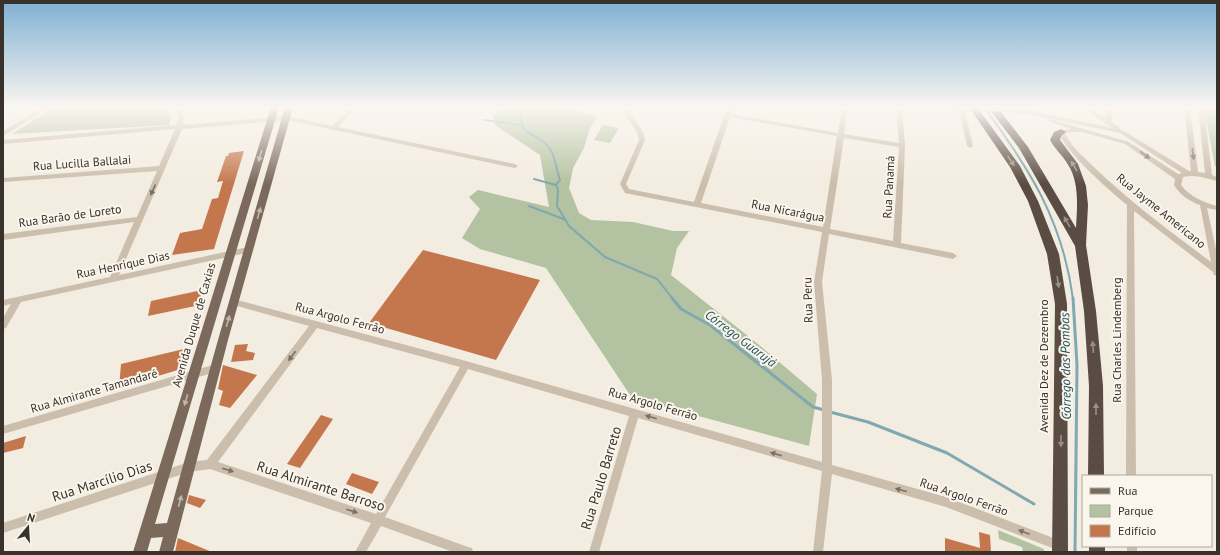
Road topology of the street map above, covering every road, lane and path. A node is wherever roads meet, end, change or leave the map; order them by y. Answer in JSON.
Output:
{"nodes":[{"id":1,"x":117,"y":133,"type":"edge"},
{"id":2,"x":177,"y":133,"type":"edge"},
{"id":3,"x":268,"y":133,"type":"edge"},
{"id":4,"x":283,"y":133,"type":"edge"},
{"id":5,"x":356,"y":133,"type":"edge"},
{"id":6,"x":640,"y":133,"type":"edge"},
{"id":7,"x":721,"y":133,"type":"edge"},
{"id":8,"x":824,"y":133,"type":"edge"},
{"id":9,"x":841,"y":133,"type":"edge"},
{"id":10,"x":901,"y":133,"type":"edge"},
{"id":11,"x":967,"y":133,"type":"edge"},
{"id":12,"x":991,"y":133,"type":"edge"},
{"id":13,"x":1012,"y":133,"type":"edge"},
{"id":14,"x":1059,"y":133,"type":"edge"},
{"id":15,"x":1062,"y":133,"type":"edge"},
{"id":16,"x":1097,"y":133,"type":"edge"},
{"id":17,"x":1123,"y":133,"type":"edge"},
{"id":18,"x":1190,"y":133,"type":"edge"},
{"id":19,"x":1204,"y":133,"type":"edge"},
{"id":20,"x":841,"y":136,"type":"junction"},
{"id":21,"x":3,"y":142,"type":"edge"},
{"id":22,"x":902,"y":146,"type":"junction"},
{"id":23,"x":970,"y":146,"type":"dead end"},
{"id":24,"x":515,"y":166,"type":"dead end"},
{"id":25,"x":1208,"y":167,"type":"junction"},
{"id":26,"x":162,"y":168,"type":"junction"},
{"id":27,"x":1217,"y":170,"type":"edge"},
{"id":28,"x":255,"y":172,"type":"junction"},
{"id":29,"x":1187,"y":173,"type":"junction"},
{"id":30,"x":1195,"y":173,"type":"junction"},
{"id":31,"x":1210,"y":176,"type":"junction"},
{"id":32,"x":1178,"y":178,"type":"junction"},
{"id":33,"x":1217,"y":179,"type":"edge"},
{"id":34,"x":3,"y":180,"type":"edge"},
{"id":35,"x":263,"y":198,"type":"junction"},
{"id":36,"x":1200,"y":202,"type":"junction"},
{"id":37,"x":697,"y":204,"type":"junction"},
{"id":38,"x":1130,"y":205,"type":"junction"},
{"id":39,"x":1217,"y":208,"type":"edge"},
{"id":40,"x":140,"y":219,"type":"junction"},
{"id":41,"x":826,"y":230,"type":"junction"},
{"id":42,"x":3,"y":237,"type":"edge"},
{"id":43,"x":898,"y":244,"type":"junction"},
{"id":44,"x":1080,"y":246,"type":"junction"},
{"id":45,"x":248,"y":250,"type":"junction"},
{"id":46,"x":229,"y":255,"type":"junction"},
{"id":47,"x":953,"y":256,"type":"dead end"},
{"id":48,"x":1217,"y":272,"type":"edge"},
{"id":49,"x":113,"y":280,"type":"junction"},
{"id":50,"x":18,"y":300,"type":"junction"},
{"id":51,"x":233,"y":302,"type":"junction"},
{"id":52,"x":3,"y":303,"type":"edge"},
{"id":53,"x":209,"y":322,"type":"junction"},
{"id":54,"x":315,"y":324,"type":"junction"},
{"id":55,"x":3,"y":326,"type":"edge"},
{"id":56,"x":223,"y":340,"type":"junction"},
{"id":57,"x":466,"y":365,"type":"junction"},
{"id":58,"x":216,"y":368,"type":"junction"},
{"id":59,"x":194,"y":375,"type":"junction"},
{"id":60,"x":635,"y":412,"type":"junction"},
{"id":61,"x":3,"y":430,"type":"edge"},
{"id":62,"x":210,"y":464,"type":"junction"},
{"id":63,"x":189,"y":467,"type":"junction"},
{"id":64,"x":827,"y":469,"type":"junction"},
{"id":65,"x":1096,"y":475,"type":"edge"},
{"id":66,"x":1131,"y":475,"type":"edge"},
{"id":67,"x":164,"y":476,"type":"junction"},
{"id":68,"x":378,"y":520,"type":"junction"},
{"id":69,"x":3,"y":528,"type":"edge"},
{"id":70,"x":172,"y":529,"type":"junction"},
{"id":71,"x":146,"y":532,"type":"junction"},
{"id":72,"x":1060,"y":549,"type":"edge"},
{"id":73,"x":140,"y":552,"type":"edge"},
{"id":74,"x":166,"y":552,"type":"edge"},
{"id":75,"x":360,"y":552,"type":"edge"},
{"id":76,"x":468,"y":552,"type":"edge"},
{"id":77,"x":594,"y":552,"type":"edge"},
{"id":78,"x":818,"y":552,"type":"edge"}],
"edges":[{"from":1,"to":21,"type":"street"},
{"from":2,"to":26,"type":"street"},
{"from":3,"to":28,"type":"main road","name":"Avenida Duque de Caxias","one_way":true},
{"from":4,"to":35,"type":"main road"},
{"from":5,"to":24,"type":"street"},
{"from":6,"to":37,"type":"street","name":"Rua Nicarágua"},
{"from":7,"to":37,"type":"street"},
{"from":8,"to":20,"type":"street"},
{"from":9,"to":20,"type":"street","name":"Rua Peru"},
{"from":10,"to":22,"type":"street","name":"Rua Panamá"},
{"from":11,"to":23,"type":"street"},
{"from":12,"to":72,"type":"highway","name":"Avenida Dez de Dezembro","one_way":true},
{"from":44,"to":13,"type":"highway","one_way":true},
{"from":44,"to":14,"type":"highway","one_way":true},
{"from":15,"to":38,"type":"street","name":"Rua Jayme Americano"},
{"from":16,"to":32,"type":"street","one_way":true},
{"from":17,"to":29,"type":"street"},
{"from":18,"to":30,"type":"street","one_way":true},
{"from":19,"to":25,"type":"street"},
{"from":20,"to":22,"type":"street"},
{"from":20,"to":41,"type":"street","name":"Rua Peru"},
{"from":22,"to":43,"type":"street","name":"Rua Panamá"},
{"from":25,"to":27,"type":"street"},
{"from":25,"to":31,"type":"street"},
{"from":26,"to":34,"type":"street","name":"Rua Lucilla Ballalai"},
{"from":26,"to":40,"type":"street","one_way":true},
{"from":28,"to":35,"type":"main road"},
{"from":28,"to":46,"type":"main road","name":"Avenida Duque de Caxias"},
{"from":29,"to":30,"type":"street"},
{"from":29,"to":32,"type":"street"},
{"from":30,"to":31,"type":"street"},
{"from":31,"to":33,"type":"street"},
{"from":32,"to":36,"type":"street"},
{"from":45,"to":35,"type":"main road","one_way":true},
{"from":36,"to":39,"type":"street"},
{"from":36,"to":48,"type":"street"},
{"from":37,"to":41,"type":"street","name":"Rua Nicarágua"},
{"from":38,"to":48,"type":"street","name":"Rua Jayme Americano"},
{"from":38,"to":66,"type":"street","name":"Rua Charles Lindemberg"},
{"from":40,"to":42,"type":"street","name":"Rua Barão de Loreto"},
{"from":40,"to":49,"type":"street"},
{"from":41,"to":43,"type":"street","name":"Rua Nicarágua"},
{"from":41,"to":64,"type":"street","name":"Rua Peru"},
{"from":43,"to":47,"type":"street","name":"Rua Nicarágua"},
{"from":65,"to":44,"type":"highway","one_way":true},
{"from":45,"to":46,"type":"street","name":"Rua Henrique Dias"},
{"from":45,"to":51,"type":"main road"},
{"from":46,"to":49,"type":"street","name":"Rua Henrique Dias"},
{"from":46,"to":53,"type":"main road","name":"Avenida Duque de Caxias"},
{"from":49,"to":50,"type":"street","name":"Rua Henrique Dias"},
{"from":50,"to":52,"type":"street","name":"Rua Henrique Dias"},
{"from":50,"to":55,"type":"street"},
{"from":51,"to":54,"type":"street","name":"Rua Argolo Ferrão"},
{"from":56,"to":51,"type":"main road","one_way":true},
{"from":53,"to":56,"type":"main road"},
{"from":53,"to":59,"type":"main road","name":"Avenida Duque de Caxias"},
{"from":54,"to":57,"type":"street","name":"Rua Argolo Ferrão"},
{"from":54,"to":62,"type":"street","one_way":true},
{"from":56,"to":58,"type":"main road"},
{"from":57,"to":60,"type":"street","name":"Rua Argolo Ferrão"},
{"from":57,"to":68,"type":"street"},
{"from":58,"to":59,"type":"street","name":"Rua Almirante Tamandaré"},
{"from":58,"to":63,"type":"main road"},
{"from":59,"to":61,"type":"street","name":"Rua Almirante Tamandaré"},
{"from":59,"to":67,"type":"main road","name":"Avenida Duque de Caxias","one_way":true},
{"from":64,"to":60,"type":"street","name":"Rua Argolo Ferrão","one_way":true},
{"from":60,"to":77,"type":"street","name":"Rua Paulo Barreto"},
{"from":62,"to":63,"type":"street","name":"Rua Almirante Barroso"},
{"from":62,"to":68,"type":"street","name":"Rua Almirante Barroso","one_way":true},
{"from":63,"to":67,"type":"street","name":"Rua Almirante Barroso"},
{"from":70,"to":63,"type":"main road","one_way":true},
{"from":72,"to":64,"type":"street","name":"Rua Argolo Ferrão","one_way":true},
{"from":64,"to":78,"type":"street","name":"Rua Peru"},
{"from":67,"to":69,"type":"street","name":"Rua Marcílio Dias"},
{"from":67,"to":71,"type":"main road","name":"Avenida Duque de Caxias"},
{"from":68,"to":75,"type":"street"},
{"from":68,"to":76,"type":"street","name":"Rua Almirante Barroso"},
{"from":70,"to":71,"type":"main road"},
{"from":70,"to":74,"type":"main road"},
{"from":71,"to":73,"type":"main road","name":"Avenida Duque de Caxias"}]}
